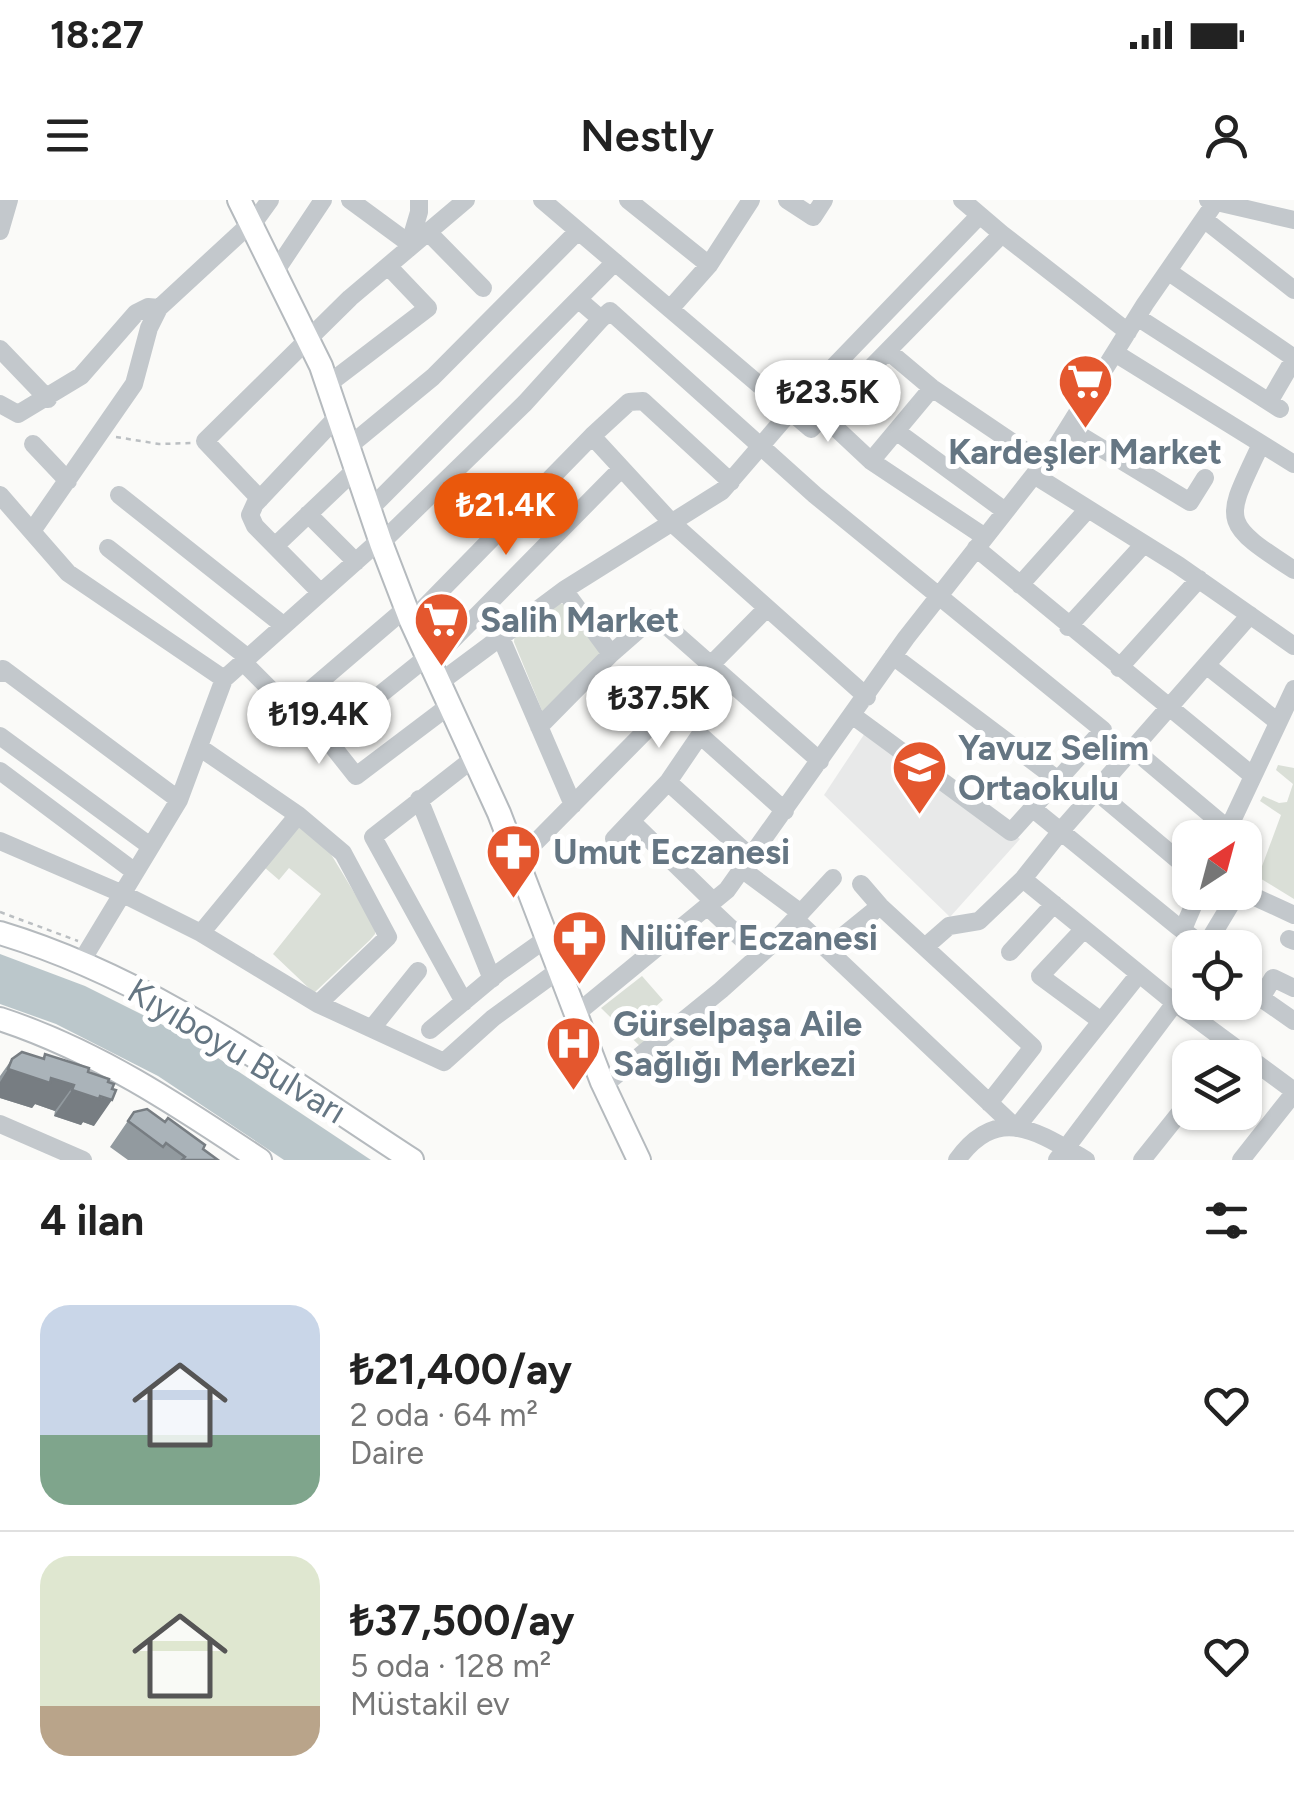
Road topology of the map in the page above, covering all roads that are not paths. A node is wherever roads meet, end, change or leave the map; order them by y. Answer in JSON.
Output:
{"nodes":[{"id":1,"x":9,"y":200,"type":"edge"},
{"id":2,"x":239,"y":200,"type":"edge"},
{"id":3,"x":270,"y":200,"type":"edge"},
{"id":4,"x":324,"y":200,"type":"edge"},
{"id":5,"x":350,"y":200,"type":"edge"},
{"id":6,"x":419,"y":200,"type":"edge"},
{"id":7,"x":466,"y":200,"type":"edge"},
{"id":8,"x":542,"y":200,"type":"edge"},
{"id":9,"x":628,"y":200,"type":"edge"},
{"id":10,"x":751,"y":200,"type":"edge"},
{"id":11,"x":787,"y":200,"type":"edge"},
{"id":12,"x":824,"y":200,"type":"edge"},
{"id":13,"x":962,"y":200,"type":"edge"},
{"id":14,"x":1211,"y":206,"type":"edge"},
{"id":15,"x":978,"y":217,"type":"junction"},
{"id":16,"x":1294,"y":220,"type":"edge"},
{"id":17,"x":251,"y":224,"type":"junction"},
{"id":18,"x":0,"y":231,"type":"edge"},
{"id":19,"x":578,"y":231,"type":"junction"},
{"id":20,"x":428,"y":232,"type":"junction"},
{"id":21,"x":1002,"y":234,"type":"junction"},
{"id":22,"x":409,"y":246,"type":"junction"},
{"id":23,"x":615,"y":262,"type":"junction"},
{"id":24,"x":709,"y":265,"type":"junction"},
{"id":25,"x":388,"y":266,"type":"junction"},
{"id":26,"x":274,"y":272,"type":"junction"},
{"id":27,"x":1169,"y":272,"type":"junction"},
{"id":28,"x":483,"y":288,"type":"dead end"},
{"id":29,"x":1294,"y":290,"type":"edge"},
{"id":30,"x":579,"y":300,"type":"junction"},
{"id":31,"x":159,"y":308,"type":"junction"},
{"id":32,"x":670,"y":309,"type":"junction"},
{"id":33,"x":601,"y":320,"type":"junction"},
{"id":34,"x":1132,"y":324,"type":"junction"},
{"id":35,"x":307,"y":338,"type":"junction"},
{"id":36,"x":0,"y":349,"type":"edge"},
{"id":37,"x":888,"y":351,"type":"junction"},
{"id":38,"x":1115,"y":353,"type":"junction"},
{"id":39,"x":1294,"y":358,"type":"edge"},
{"id":40,"x":327,"y":385,"type":"junction"},
{"id":41,"x":932,"y":388,"type":"junction"},
{"id":42,"x":48,"y":398,"type":"junction"},
{"id":43,"x":0,"y":404,"type":"edge"},
{"id":44,"x":790,"y":412,"type":"junction"},
{"id":45,"x":338,"y":416,"type":"junction"},
{"id":46,"x":823,"y":416,"type":"junction"},
{"id":47,"x":1068,"y":428,"type":"junction"},
{"id":48,"x":896,"y":431,"type":"junction"},
{"id":49,"x":592,"y":436,"type":"junction"},
{"id":50,"x":33,"y":444,"type":"dead end"},
{"id":51,"x":1262,"y":444,"type":"junction"},
{"id":52,"x":762,"y":448,"type":"junction"},
{"id":53,"x":352,"y":458,"type":"junction"},
{"id":54,"x":871,"y":460,"type":"junction"},
{"id":55,"x":1294,"y":464,"type":"edge"},
{"id":56,"x":620,"y":469,"type":"junction"},
{"id":57,"x":1038,"y":469,"type":"junction"},
{"id":58,"x":1205,"y":478,"type":"dead end"},
{"id":59,"x":68,"y":481,"type":"junction"},
{"id":60,"x":731,"y":482,"type":"junction"},
{"id":61,"x":119,"y":494,"type":"dead end"},
{"id":62,"x":0,"y":495,"type":"edge"},
{"id":63,"x":260,"y":500,"type":"junction"},
{"id":64,"x":1088,"y":509,"type":"junction"},
{"id":65,"x":370,"y":510,"type":"junction"},
{"id":66,"x":1005,"y":511,"type":"junction"},
{"id":67,"x":308,"y":514,"type":"junction"},
{"id":68,"x":672,"y":523,"type":"junction"},
{"id":69,"x":32,"y":530,"type":"junction"},
{"id":70,"x":380,"y":542,"type":"junction"},
{"id":71,"x":981,"y":543,"type":"junction"},
{"id":72,"x":1144,"y":544,"type":"junction"},
{"id":73,"x":276,"y":546,"type":"junction"},
{"id":74,"x":108,"y":548,"type":"dead end"},
{"id":75,"x":356,"y":562,"type":"junction"},
{"id":76,"x":1294,"y":570,"type":"edge"},
{"id":77,"x":1199,"y":579,"type":"junction"},
{"id":78,"x":1020,"y":585,"type":"junction"},
{"id":79,"x":564,"y":590,"type":"junction"},
{"id":80,"x":320,"y":592,"type":"junction"},
{"id":81,"x":939,"y":596,"type":"junction"},
{"id":82,"x":766,"y":608,"type":"junction"},
{"id":83,"x":408,"y":614,"type":"junction"},
{"id":84,"x":1250,"y":615,"type":"junction"},
{"id":85,"x":283,"y":625,"type":"junction"},
{"id":86,"x":1068,"y":626,"type":"junction"},
{"id":87,"x":502,"y":638,"type":"junction"},
{"id":88,"x":1294,"y":646,"type":"edge"},
{"id":89,"x":611,"y":654,"type":"junction"},
{"id":90,"x":893,"y":656,"type":"junction"},
{"id":91,"x":245,"y":660,"type":"junction"},
{"id":92,"x":711,"y":664,"type":"junction"},
{"id":93,"x":1206,"y":665,"type":"junction"},
{"id":94,"x":432,"y":668,"type":"junction"},
{"id":95,"x":1119,"y":668,"type":"junction"},
{"id":96,"x":0,"y":672,"type":"edge"},
{"id":97,"x":224,"y":679,"type":"junction"},
{"id":98,"x":1294,"y":688,"type":"edge"},
{"id":99,"x":867,"y":697,"type":"junction"},
{"id":100,"x":450,"y":705,"type":"junction"},
{"id":101,"x":1168,"y":708,"type":"junction"},
{"id":102,"x":852,"y":714,"type":"junction"},
{"id":103,"x":1278,"y":722,"type":"junction"},
{"id":104,"x":540,"y":727,"type":"junction"},
{"id":105,"x":0,"y":736,"type":"edge"},
{"id":106,"x":199,"y":748,"type":"junction"},
{"id":107,"x":1132,"y":749,"type":"junction"},
{"id":108,"x":474,"y":758,"type":"junction"},
{"id":109,"x":820,"y":761,"type":"junction"},
{"id":110,"x":0,"y":771,"type":"edge"},
{"id":111,"x":1253,"y":776,"type":"junction"},
{"id":112,"x":1058,"y":780,"type":"junction"},
{"id":113,"x":668,"y":782,"type":"junction"},
{"id":114,"x":1096,"y":791,"type":"junction"},
{"id":115,"x":419,"y":798,"type":"junction"},
{"id":116,"x":179,"y":800,"type":"junction"},
{"id":117,"x":573,"y":805,"type":"junction"},
{"id":118,"x":1032,"y":808,"type":"junction"},
{"id":119,"x":785,"y":810,"type":"junction"},
{"id":120,"x":298,"y":816,"type":"junction"},
{"id":121,"x":1211,"y":820,"type":"edge"},
{"id":122,"x":1232,"y":820,"type":"edge"},
{"id":123,"x":631,"y":822,"type":"junction"},
{"id":124,"x":1060,"y":832,"type":"junction"},
{"id":125,"x":373,"y":838,"type":"junction"},
{"id":126,"x":614,"y":840,"type":"dead end"},
{"id":127,"x":0,"y":841,"type":"edge"},
{"id":128,"x":150,"y":846,"type":"junction"},
{"id":129,"x":343,"y":853,"type":"junction"},
{"id":130,"x":1172,"y":855,"type":"edge"},
{"id":131,"x":517,"y":861,"type":"junction"},
{"id":132,"x":748,"y":864,"type":"junction"},
{"id":133,"x":135,"y":872,"type":"junction"},
{"id":134,"x":833,"y":878,"type":"dead end"},
{"id":135,"x":1023,"y":879,"type":"junction"},
{"id":136,"x":862,"y":884,"type":"dead end"},
{"id":137,"x":123,"y":894,"type":"junction"},
{"id":138,"x":1262,"y":901,"type":"edge"},
{"id":139,"x":710,"y":904,"type":"junction"},
{"id":140,"x":1054,"y":904,"type":"junction"},
{"id":141,"x":880,"y":906,"type":"junction"},
{"id":142,"x":1191,"y":910,"type":"edge"},
{"id":143,"x":1229,"y":910,"type":"edge"},
{"id":144,"x":1294,"y":914,"type":"edge"},
{"id":145,"x":798,"y":916,"type":"junction"},
{"id":146,"x":1177,"y":926,"type":"junction"},
{"id":147,"x":1084,"y":929,"type":"junction"},
{"id":148,"x":201,"y":932,"type":"junction"},
{"id":149,"x":0,"y":934,"type":"edge"},
{"id":150,"x":547,"y":938,"type":"junction"},
{"id":151,"x":925,"y":948,"type":"junction"},
{"id":152,"x":828,"y":950,"type":"junction"},
{"id":153,"x":1010,"y":952,"type":"dead end"},
{"id":154,"x":86,"y":954,"type":"junction"},
{"id":155,"x":760,"y":956,"type":"junction"},
{"id":156,"x":418,"y":970,"type":"dead end"},
{"id":157,"x":559,"y":970,"type":"junction"},
{"id":158,"x":1138,"y":974,"type":"junction"},
{"id":159,"x":492,"y":978,"type":"junction"},
{"id":160,"x":1294,"y":988,"type":"edge"},
{"id":161,"x":1172,"y":1001,"type":"edge"},
{"id":162,"x":464,"y":1002,"type":"junction"},
{"id":163,"x":318,"y":1004,"type":"junction"},
{"id":164,"x":1172,"y":1006,"type":"edge"},
{"id":165,"x":576,"y":1014,"type":"junction"},
{"id":166,"x":0,"y":1020,"type":"edge"},
{"id":167,"x":1193,"y":1020,"type":"edge"},
{"id":168,"x":1101,"y":1021,"type":"junction"},
{"id":169,"x":1294,"y":1021,"type":"edge"},
{"id":170,"x":372,"y":1028,"type":"junction"},
{"id":171,"x":430,"y":1030,"type":"dead end"},
{"id":172,"x":1216,"y":1040,"type":"edge"},
{"id":173,"x":1262,"y":1072,"type":"edge"},
{"id":174,"x":604,"y":1085,"type":"junction"},
{"id":175,"x":1294,"y":1092,"type":"edge"},
{"id":176,"x":989,"y":1103,"type":"junction"},
{"id":177,"x":1172,"y":1122,"type":"edge"},
{"id":178,"x":0,"y":1124,"type":"edge"},
{"id":179,"x":1016,"y":1128,"type":"junction"},
{"id":180,"x":1061,"y":1154,"type":"edge"},
{"id":181,"x":83,"y":1160,"type":"edge"},
{"id":182,"x":260,"y":1160,"type":"edge"},
{"id":183,"x":412,"y":1160,"type":"edge"},
{"id":184,"x":640,"y":1160,"type":"edge"},
{"id":185,"x":957,"y":1160,"type":"edge"},
{"id":186,"x":1086,"y":1160,"type":"edge"},
{"id":187,"x":1142,"y":1160,"type":"edge"},
{"id":188,"x":1241,"y":1160,"type":"edge"}],
"edges":[{"from":1,"to":18,"type":"street"},
{"from":2,"to":17,"type":"main road"},
{"from":3,"to":17,"type":"street"},
{"from":4,"to":26,"type":"street"},
{"from":5,"to":22,"type":"street"},
{"from":6,"to":22,"type":"street"},
{"from":7,"to":20,"type":"street"},
{"from":8,"to":19,"type":"street"},
{"from":9,"to":24,"type":"street"},
{"from":10,"to":24,"type":"street"},
{"from":11,"to":12,"type":"street"},
{"from":13,"to":15,"type":"street"},
{"from":14,"to":16,"type":"street"},
{"from":14,"to":27,"type":"street"},
{"from":14,"to":29,"type":"street"},
{"from":15,"to":21,"type":"street"},
{"from":15,"to":44,"type":"street"},
{"from":17,"to":26,"type":"main road"},
{"from":17,"to":31,"type":"street"},
{"from":19,"to":23,"type":"street"},
{"from":19,"to":53,"type":"street"},
{"from":20,"to":22,"type":"street"},
{"from":20,"to":28,"type":"street"},
{"from":21,"to":34,"type":"street"},
{"from":21,"to":37,"type":"street"},
{"from":22,"to":25,"type":"street"},
{"from":23,"to":30,"type":"street"},
{"from":23,"to":32,"type":"street"},
{"from":24,"to":32,"type":"street"},
{"from":25,"to":35,"type":"street"},
{"from":25,"to":40,"type":"street"},
{"from":26,"to":35,"type":"main road"},
{"from":27,"to":34,"type":"street"},
{"from":27,"to":39,"type":"street"},
{"from":30,"to":33,"type":"street"},
{"from":30,"to":65,"type":"street"},
{"from":31,"to":42,"type":"street"},
{"from":31,"to":59,"type":"street"},
{"from":32,"to":44,"type":"street"},
{"from":33,"to":52,"type":"street"},
{"from":33,"to":70,"type":"street"},
{"from":34,"to":38,"type":"street"},
{"from":34,"to":39,"type":"street"},
{"from":35,"to":40,"type":"main road"},
{"from":35,"to":63,"type":"street"},
{"from":36,"to":42,"type":"street"},
{"from":37,"to":41,"type":"street"},
{"from":37,"to":46,"type":"street"},
{"from":38,"to":47,"type":"street"},
{"from":38,"to":51,"type":"street"},
{"from":40,"to":45,"type":"main road"},
{"from":41,"to":48,"type":"street"},
{"from":41,"to":57,"type":"street"},
{"from":42,"to":43,"type":"street"},
{"from":44,"to":46,"type":"street"},
{"from":44,"to":52,"type":"street"},
{"from":45,"to":53,"type":"main road"},
{"from":45,"to":63,"type":"street"},
{"from":46,"to":54,"type":"street"},
{"from":47,"to":57,"type":"street"},
{"from":47,"to":58,"type":"street"},
{"from":48,"to":54,"type":"street"},
{"from":48,"to":66,"type":"street"},
{"from":49,"to":56,"type":"street"},
{"from":49,"to":60,"type":"street"},
{"from":49,"to":83,"type":"street"},
{"from":50,"to":59,"type":"street"},
{"from":51,"to":55,"type":"street"},
{"from":51,"to":76,"type":"street"},
{"from":52,"to":60,"type":"street"},
{"from":52,"to":81,"type":"street"},
{"from":53,"to":65,"type":"main road"},
{"from":53,"to":67,"type":"street"},
{"from":54,"to":71,"type":"street"},
{"from":56,"to":68,"type":"street"},
{"from":56,"to":94,"type":"street"},
{"from":57,"to":64,"type":"street"},
{"from":57,"to":66,"type":"street"},
{"from":59,"to":69,"type":"street"},
{"from":60,"to":68,"type":"street"},
{"from":61,"to":85,"type":"street"},
{"from":62,"to":69,"type":"street"},
{"from":63,"to":73,"type":"street"},
{"from":64,"to":72,"type":"street"},
{"from":64,"to":78,"type":"street"},
{"from":65,"to":70,"type":"main road"},
{"from":66,"to":71,"type":"street"},
{"from":67,"to":73,"type":"street"},
{"from":67,"to":75,"type":"street"},
{"from":68,"to":79,"type":"street"},
{"from":68,"to":82,"type":"street"},
{"from":69,"to":97,"type":"street"},
{"from":70,"to":75,"type":"street"},
{"from":70,"to":83,"type":"main road"},
{"from":71,"to":78,"type":"street"},
{"from":71,"to":81,"type":"street"},
{"from":72,"to":77,"type":"street"},
{"from":72,"to":86,"type":"street"},
{"from":73,"to":80,"type":"street"},
{"from":74,"to":91,"type":"street"},
{"from":75,"to":80,"type":"street"},
{"from":77,"to":84,"type":"street"},
{"from":77,"to":95,"type":"street"},
{"from":78,"to":86,"type":"street"},
{"from":79,"to":87,"type":"street"},
{"from":79,"to":89,"type":"street"},
{"from":80,"to":85,"type":"street"},
{"from":81,"to":90,"type":"street"},
{"from":81,"to":112,"type":"street"},
{"from":82,"to":92,"type":"street"},
{"from":82,"to":99,"type":"street"},
{"from":83,"to":91,"type":"street"},
{"from":83,"to":94,"type":"main road"},
{"from":84,"to":88,"type":"street"},
{"from":84,"to":93,"type":"street"},
{"from":85,"to":91,"type":"street"},
{"from":86,"to":95,"type":"street"},
{"from":87,"to":94,"type":"street"},
{"from":87,"to":104,"type":"street"},
{"from":89,"to":92,"type":"street"},
{"from":89,"to":104,"type":"street"},
{"from":90,"to":99,"type":"street"},
{"from":90,"to":112,"type":"street"},
{"from":91,"to":97,"type":"street"},
{"from":92,"to":109,"type":"street"},
{"from":92,"to":117,"type":"street"},
{"from":93,"to":101,"type":"street"},
{"from":93,"to":103,"type":"street"},
{"from":94,"to":100,"type":"main road"},
{"from":94,"to":100,"type":"street"},
{"from":95,"to":101,"type":"street"},
{"from":96,"to":116,"type":"street"},
{"from":97,"to":106,"type":"street"},
{"from":98,"to":103,"type":"street"},
{"from":99,"to":102,"type":"street"},
{"from":100,"to":108,"type":"main road"},
{"from":101,"to":107,"type":"street"},
{"from":101,"to":111,"type":"street"},
{"from":102,"to":109,"type":"street"},
{"from":102,"to":118,"type":"street"},
{"from":103,"to":111,"type":"street"},
{"from":104,"to":117,"type":"street"},
{"from":105,"to":128,"type":"street"},
{"from":106,"to":116,"type":"street"},
{"from":106,"to":120,"type":"street"},
{"from":107,"to":114,"type":"street"},
{"from":107,"to":121,"type":"street"},
{"from":108,"to":115,"type":"street"},
{"from":108,"to":131,"type":"main road"},
{"from":109,"to":119,"type":"street"},
{"from":110,"to":133,"type":"street"},
{"from":111,"to":122,"type":"street"},
{"from":112,"to":118,"type":"street"},
{"from":113,"to":119,"type":"street"},
{"from":113,"to":123,"type":"street"},
{"from":113,"to":132,"type":"street"},
{"from":114,"to":124,"type":"street"},
{"from":114,"to":130,"type":"street"},
{"from":115,"to":125,"type":"street"},
{"from":115,"to":159,"type":"street"},
{"from":116,"to":128,"type":"street"},
{"from":117,"to":131,"type":"street"},
{"from":118,"to":124,"type":"street"},
{"from":119,"to":132,"type":"street"},
{"from":120,"to":129,"type":"street"},
{"from":120,"to":148,"type":"street"},
{"from":123,"to":126,"type":"street"},
{"from":123,"to":139,"type":"street"},
{"from":124,"to":135,"type":"street"},
{"from":124,"to":146,"type":"street"},
{"from":125,"to":129,"type":"street"},
{"from":125,"to":162,"type":"street"},
{"from":127,"to":137,"type":"street"},
{"from":128,"to":133,"type":"street"},
{"from":129,"to":163,"type":"street"},
{"from":131,"to":150,"type":"main road"},
{"from":132,"to":139,"type":"street"},
{"from":132,"to":145,"type":"street"},
{"from":133,"to":137,"type":"street"},
{"from":134,"to":145,"type":"street"},
{"from":135,"to":140,"type":"street"},
{"from":135,"to":151,"type":"street"},
{"from":136,"to":141,"type":"street"},
{"from":137,"to":148,"type":"street"},
{"from":137,"to":154,"type":"street"},
{"from":138,"to":144,"type":"street"},
{"from":139,"to":155,"type":"street"},
{"from":139,"to":165,"type":"street"},
{"from":140,"to":147,"type":"street"},
{"from":140,"to":153,"type":"street"},
{"from":141,"to":151,"type":"street"},
{"from":141,"to":152,"type":"street"},
{"from":142,"to":146,"type":"street"},
{"from":143,"to":146,"type":"street"},
{"from":145,"to":152,"type":"street"},
{"from":145,"to":155,"type":"street"},
{"from":147,"to":158,"type":"street"},
{"from":147,"to":168,"type":"street"},
{"from":148,"to":163,"type":"street"},
{"from":149,"to":154,"type":"main road","name":"Kıyıboyu Bulvarı"},
{"from":150,"to":157,"type":"main road"},
{"from":150,"to":159,"type":"street"},
{"from":151,"to":176,"type":"street"},
{"from":152,"to":176,"type":"street"},
{"from":154,"to":183,"type":"main road","name":"Kıyıboyu Bulvarı"},
{"from":155,"to":174,"type":"street"},
{"from":156,"to":170,"type":"street"},
{"from":157,"to":165,"type":"main road"},
{"from":157,"to":170,"type":"street"},
{"from":158,"to":161,"type":"street"},
{"from":158,"to":168,"type":"street"},
{"from":159,"to":162,"type":"street"},
{"from":160,"to":169,"type":"street"},
{"from":162,"to":171,"type":"street"},
{"from":163,"to":170,"type":"street"},
{"from":164,"to":180,"type":"street"},
{"from":165,"to":174,"type":"main road"},
{"from":166,"to":182,"type":"main road"},
{"from":167,"to":172,"type":"street"},
{"from":168,"to":179,"type":"street"},
{"from":173,"to":175,"type":"street"},
{"from":174,"to":184,"type":"main road"},
{"from":175,"to":188,"type":"street"},
{"from":176,"to":179,"type":"street"},
{"from":177,"to":187,"type":"street"},
{"from":178,"to":181,"type":"street"},
{"from":179,"to":180,"type":"street"},
{"from":179,"to":185,"type":"street"},
{"from":180,"to":186,"type":"street"}]}
